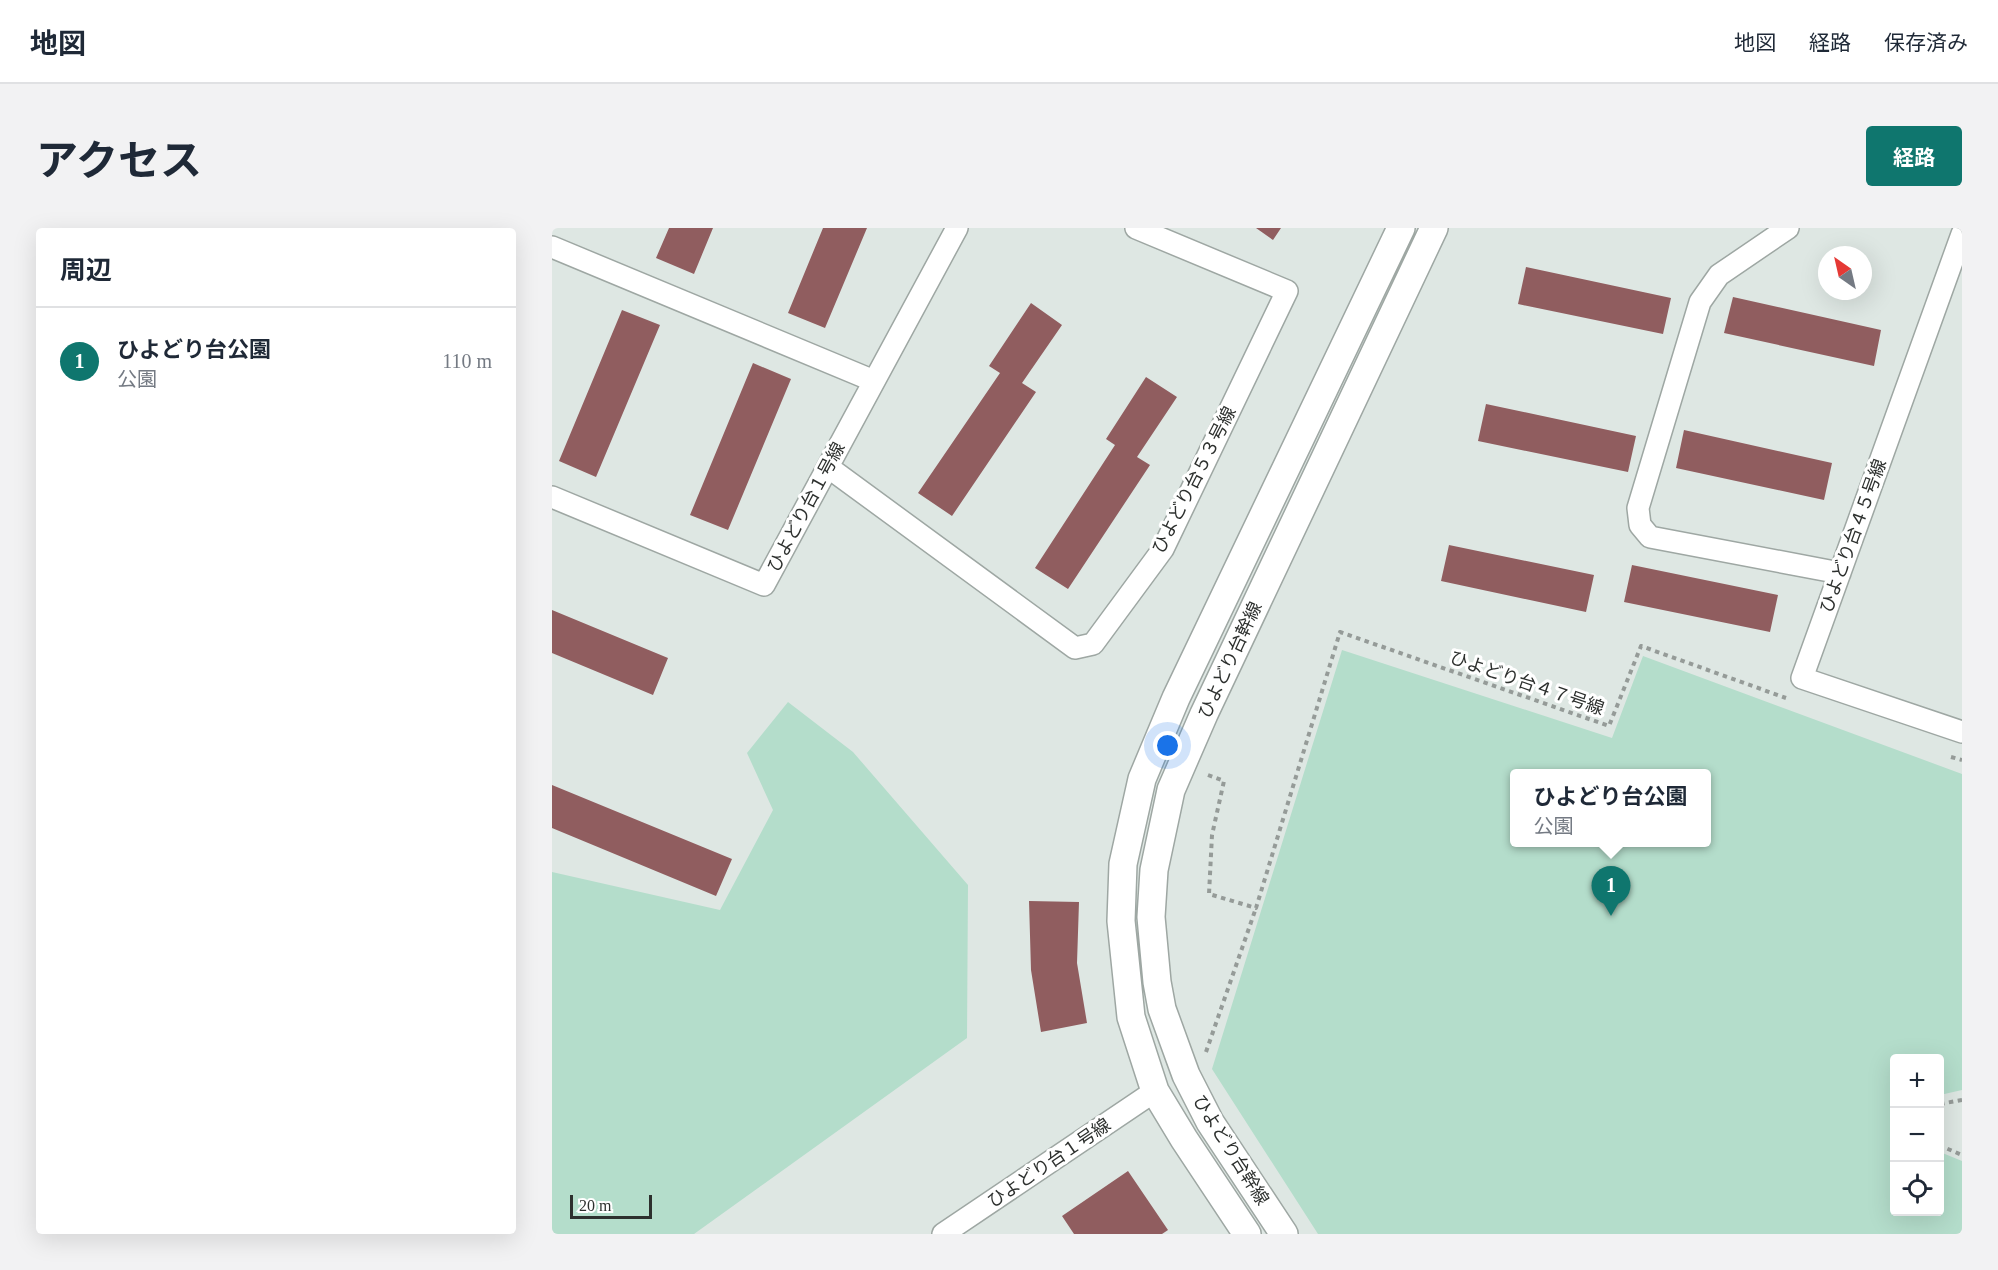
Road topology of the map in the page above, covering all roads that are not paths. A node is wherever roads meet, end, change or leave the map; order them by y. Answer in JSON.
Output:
{"nodes":[{"id":1,"x":957,"y":228,"type":"edge"},
{"id":2,"x":1136,"y":228,"type":"edge"},
{"id":3,"x":1401,"y":228,"type":"edge"},
{"id":4,"x":1434,"y":228,"type":"edge"},
{"id":5,"x":1788,"y":228,"type":"edge"},
{"id":6,"x":1962,"y":234,"type":"edge"},
{"id":7,"x":552,"y":247,"type":"edge"},
{"id":8,"x":874,"y":381,"type":"junction"},
{"id":9,"x":828,"y":467,"type":"junction"},
{"id":10,"x":552,"y":497,"type":"edge"},
{"id":11,"x":1840,"y":573,"type":"junction"},
{"id":12,"x":1962,"y":732,"type":"edge"},
{"id":13,"x":1155,"y":1091,"type":"junction"},
{"id":14,"x":943,"y":1234,"type":"edge"},
{"id":15,"x":1247,"y":1234,"type":"edge"},
{"id":16,"x":1284,"y":1234,"type":"edge"}],
"edges":[{"from":1,"to":8,"type":"street","name":"ひよどり台１号線"},
{"from":2,"to":9,"type":"street","name":"ひよどり台５３号線"},
{"from":3,"to":13,"type":"street","name":"ひよどり台幹線"},
{"from":4,"to":16,"type":"street","name":"ひよどり台幹線"},
{"from":5,"to":11,"type":"street"},
{"from":6,"to":11,"type":"street","name":"ひよどり台４５号線"},
{"from":7,"to":8,"type":"street"},
{"from":8,"to":9,"type":"street","name":"ひよどり台１号線"},
{"from":9,"to":10,"type":"street","name":"ひよどり台１号線"},
{"from":11,"to":12,"type":"street","name":"ひよどり台４５号線"},
{"from":13,"to":14,"type":"street","name":"ひよどり台１号線"},
{"from":13,"to":15,"type":"street","name":"ひよどり台幹線"}]}
